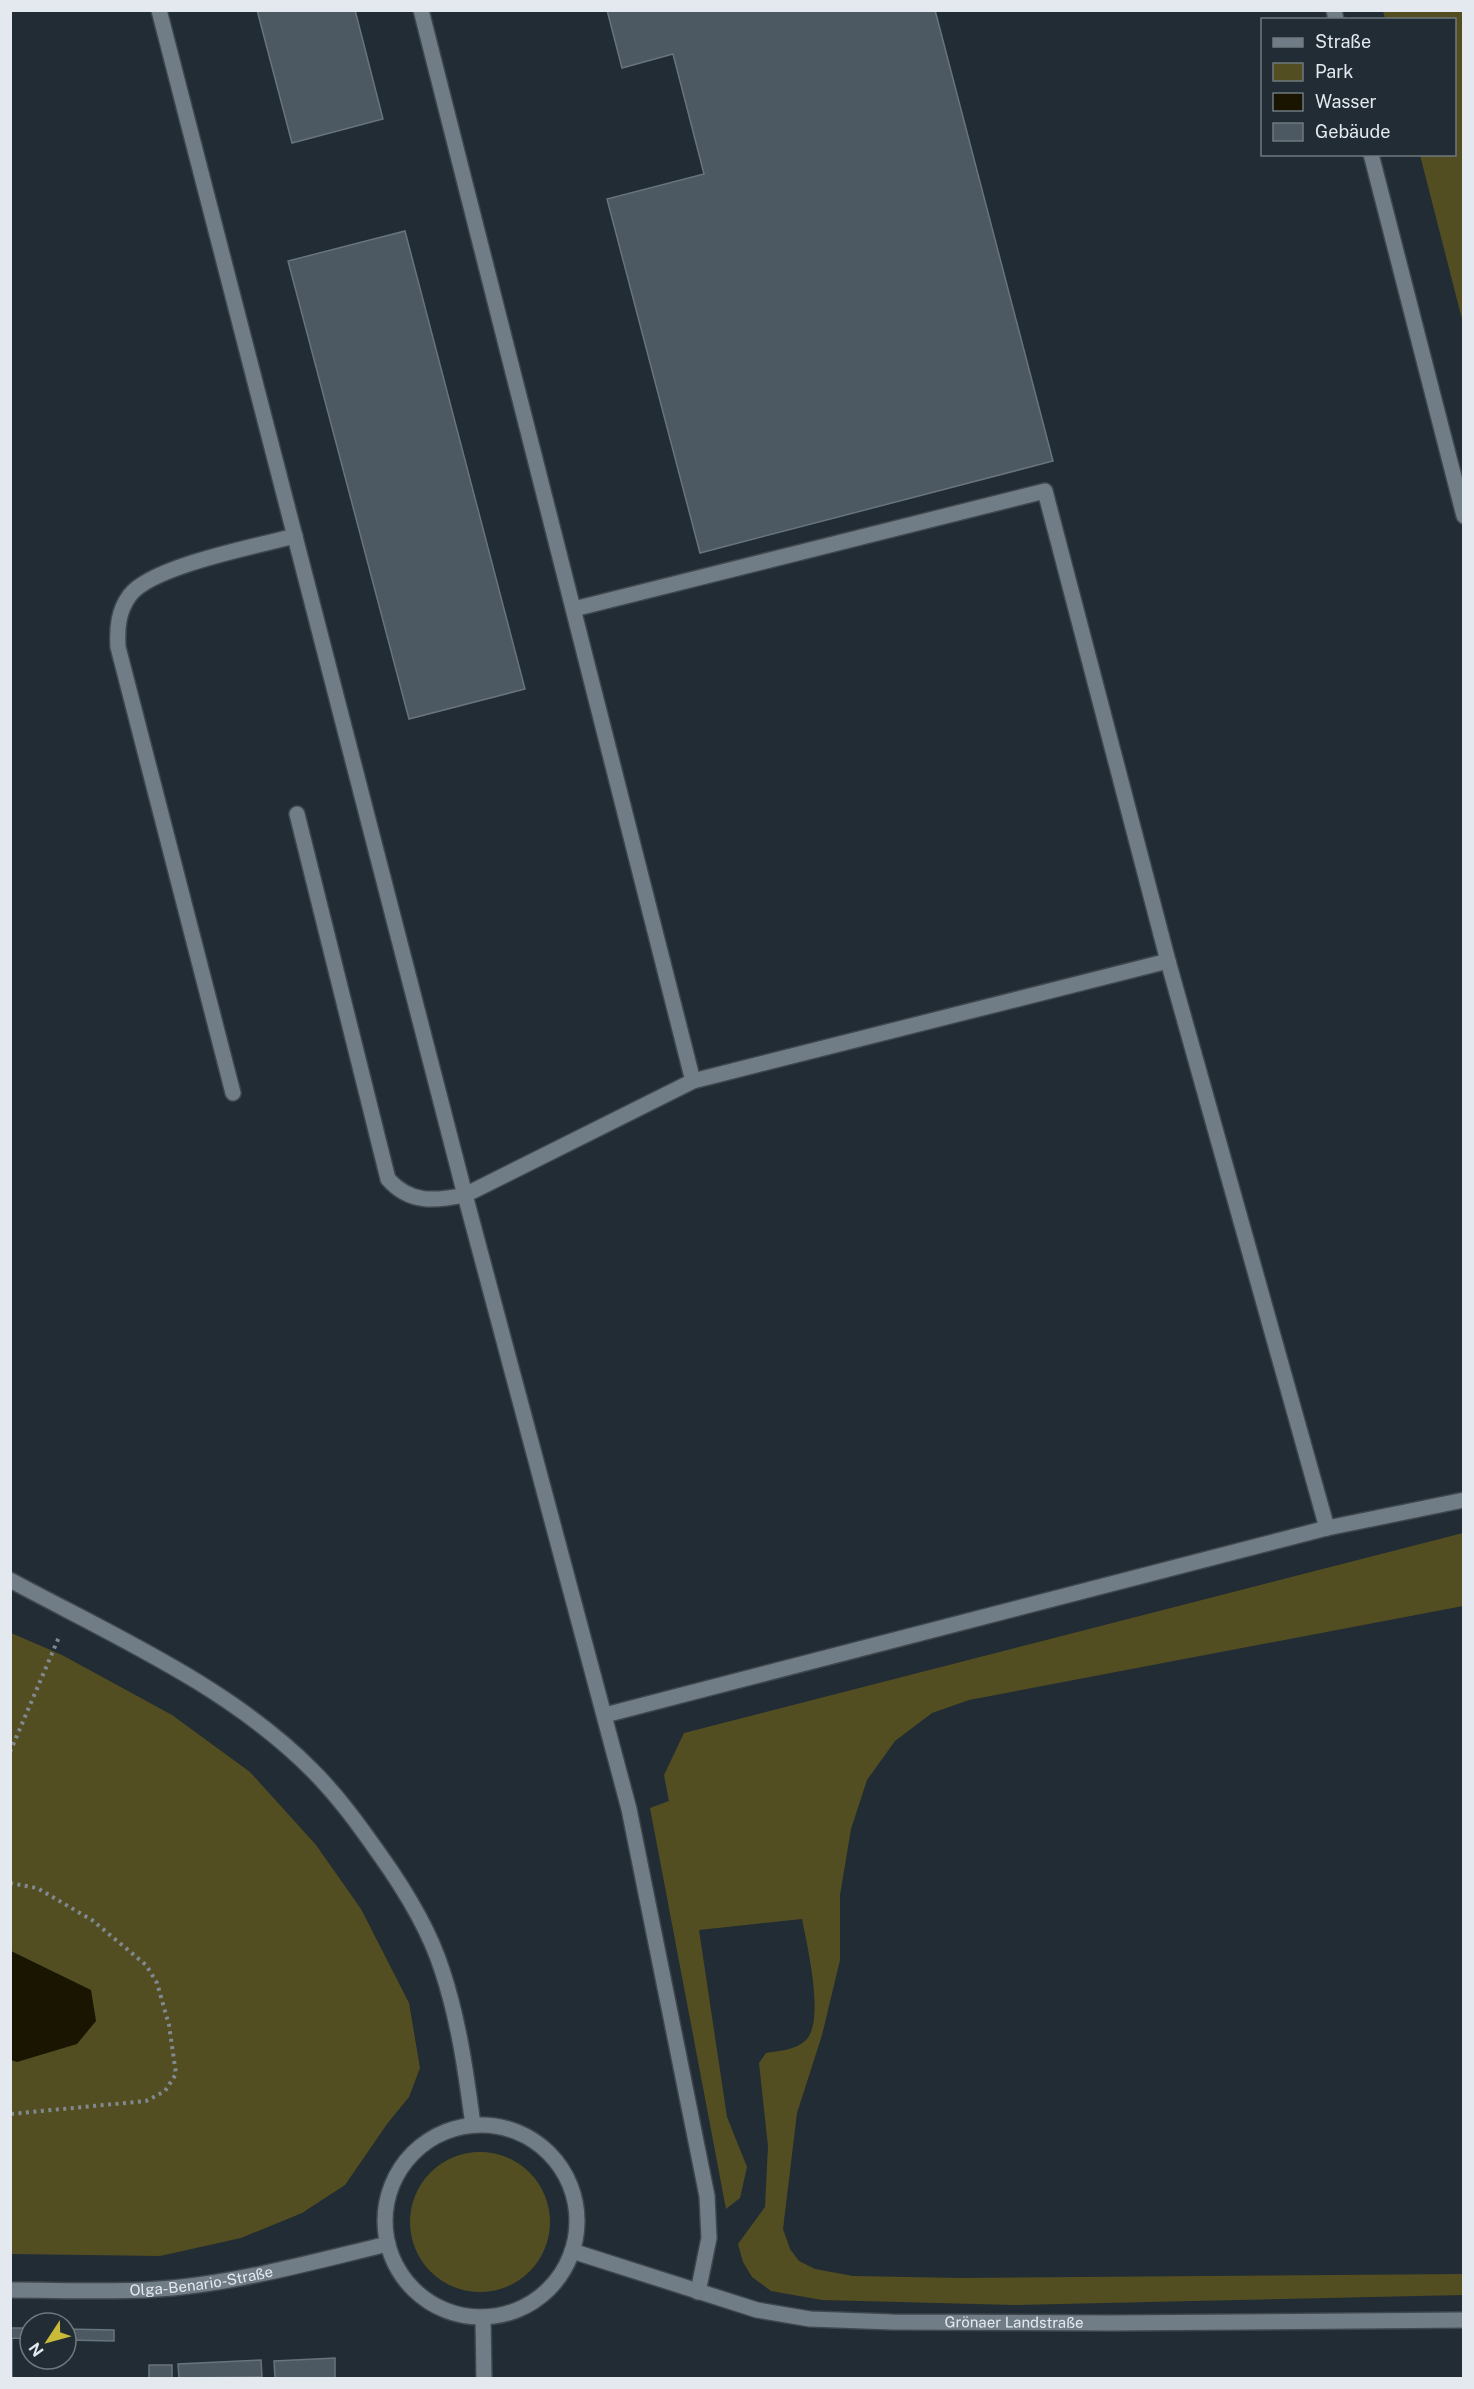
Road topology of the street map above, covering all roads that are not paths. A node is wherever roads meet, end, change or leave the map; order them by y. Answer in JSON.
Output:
{"nodes":[{"id":1,"x":159,"y":10,"type":"edge"},
{"id":2,"x":421,"y":10,"type":"edge"},
{"id":3,"x":1372,"y":156,"type":"edge"},
{"id":4,"x":1464,"y":516,"type":"edge"},
{"id":5,"x":295,"y":536,"type":"junction"},
{"id":6,"x":574,"y":609,"type":"junction"},
{"id":7,"x":297,"y":814,"type":"dead end"},
{"id":8,"x":1168,"y":961,"type":"junction"},
{"id":9,"x":693,"y":1081,"type":"junction"},
{"id":10,"x":234,"y":1093,"type":"dead end"},
{"id":11,"x":465,"y":1195,"type":"junction"},
{"id":12,"x":1464,"y":1500,"type":"edge"},
{"id":13,"x":1327,"y":1528,"type":"junction"},
{"id":14,"x":10,"y":1580,"type":"edge"},
{"id":15,"x":605,"y":1715,"type":"junction"},
{"id":16,"x":473,"y":2126,"type":"junction"},
{"id":17,"x":388,"y":2244,"type":"junction"},
{"id":18,"x":572,"y":2251,"type":"junction"},
{"id":19,"x":10,"y":2290,"type":"edge"},
{"id":20,"x":698,"y":2292,"type":"junction"},
{"id":21,"x":483,"y":2317,"type":"junction"},
{"id":22,"x":1464,"y":2320,"type":"edge"},
{"id":23,"x":484,"y":2379,"type":"edge"}],
"edges":[{"from":1,"to":5,"type":"street"},
{"from":2,"to":6,"type":"street"},
{"from":3,"to":4,"type":"street"},
{"from":5,"to":10,"type":"street"},
{"from":5,"to":11,"type":"street"},
{"from":6,"to":8,"type":"street"},
{"from":6,"to":9,"type":"street"},
{"from":7,"to":11,"type":"street"},
{"from":8,"to":9,"type":"street"},
{"from":8,"to":13,"type":"street"},
{"from":9,"to":11,"type":"street"},
{"from":11,"to":15,"type":"street"},
{"from":12,"to":13,"type":"street"},
{"from":13,"to":15,"type":"street"},
{"from":14,"to":16,"type":"street"},
{"from":15,"to":20,"type":"street"},
{"from":16,"to":17,"type":"street"},
{"from":16,"to":18,"type":"street"},
{"from":17,"to":19,"type":"street","name":"Olga-Benario-Straße"},
{"from":17,"to":21,"type":"street"},
{"from":18,"to":20,"type":"street","name":"Grönaer Landstraße"},
{"from":18,"to":21,"type":"street"},
{"from":20,"to":22,"type":"street","name":"Grönaer Landstraße"},
{"from":21,"to":23,"type":"street"}]}
